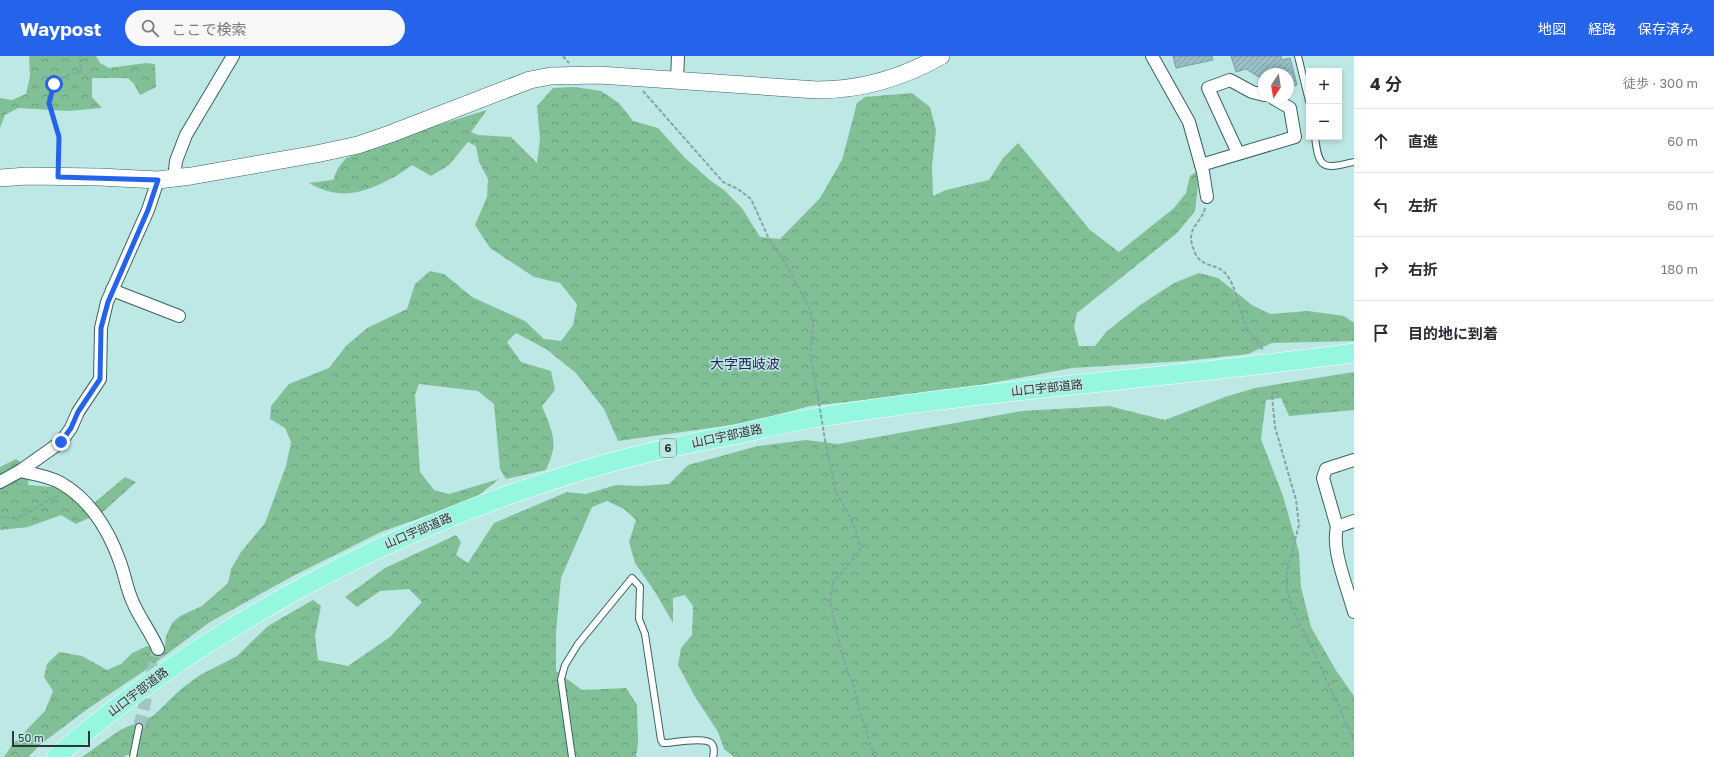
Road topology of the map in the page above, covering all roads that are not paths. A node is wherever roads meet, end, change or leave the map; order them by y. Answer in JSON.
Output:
{"nodes":[{"id":1,"x":233,"y":56,"type":"edge"},
{"id":2,"x":678,"y":56,"type":"edge"},
{"id":3,"x":941,"y":56,"type":"edge"},
{"id":4,"x":1152,"y":56,"type":"edge"},
{"id":5,"x":1298,"y":56,"type":"edge"},
{"id":6,"x":677,"y":80,"type":"junction"},
{"id":7,"x":1306,"y":89,"type":"edge"},
{"id":8,"x":1258,"y":94,"type":"edge"},
{"id":9,"x":1283,"y":104,"type":"edge"},
{"id":10,"x":1315,"y":140,"type":"edge"},
{"id":11,"x":1238,"y":154,"type":"junction"},
{"id":12,"x":1354,"y":162,"type":"edge"},
{"id":13,"x":1201,"y":165,"type":"junction"},
{"id":14,"x":0,"y":178,"type":"edge"},
{"id":15,"x":166,"y":179,"type":"junction"},
{"id":16,"x":1207,"y":197,"type":"road end"},
{"id":17,"x":112,"y":290,"type":"junction"},
{"id":18,"x":179,"y":316,"type":"dead end"},
{"id":19,"x":1354,"y":353,"type":"edge"},
{"id":20,"x":1354,"y":460,"type":"edge"},
{"id":21,"x":20,"y":471,"type":"junction"},
{"id":22,"x":0,"y":482,"type":"edge"},
{"id":23,"x":1354,"y":522,"type":"edge"},
{"id":24,"x":1337,"y":527,"type":"junction"},
{"id":25,"x":1354,"y":612,"type":"edge"},
{"id":26,"x":158,"y":649,"type":"tunnel mouth"},
{"id":27,"x":139,"y":727,"type":"tunnel mouth"},
{"id":28,"x":56,"y":757,"type":"edge"},
{"id":29,"x":133,"y":757,"type":"edge"},
{"id":30,"x":572,"y":757,"type":"edge"},
{"id":31,"x":713,"y":757,"type":"edge"}],
"edges":[{"from":1,"to":15,"type":"street"},
{"from":2,"to":6,"type":"street"},
{"from":3,"to":6,"type":"street"},
{"from":4,"to":13,"type":"street"},
{"from":5,"to":7,"type":"lane"},
{"from":6,"to":15,"type":"street"},
{"from":8,"to":11,"type":"street"},
{"from":9,"to":11,"type":"street"},
{"from":10,"to":12,"type":"lane"},
{"from":11,"to":13,"type":"street"},
{"from":13,"to":16,"type":"street"},
{"from":14,"to":15,"type":"street"},
{"from":15,"to":17,"type":"street"},
{"from":17,"to":18,"type":"street"},
{"from":17,"to":21,"type":"street"},
{"from":19,"to":28,"type":"main road","name":"山口宇部道路","number":"6"},
{"from":20,"to":24,"type":"street"},
{"from":21,"to":22,"type":"street"},
{"from":21,"to":26,"type":"street"},
{"from":23,"to":24,"type":"street"},
{"from":24,"to":25,"type":"street"},
{"from":27,"to":29,"type":"lane"},
{"from":30,"to":31,"type":"lane"}]}
